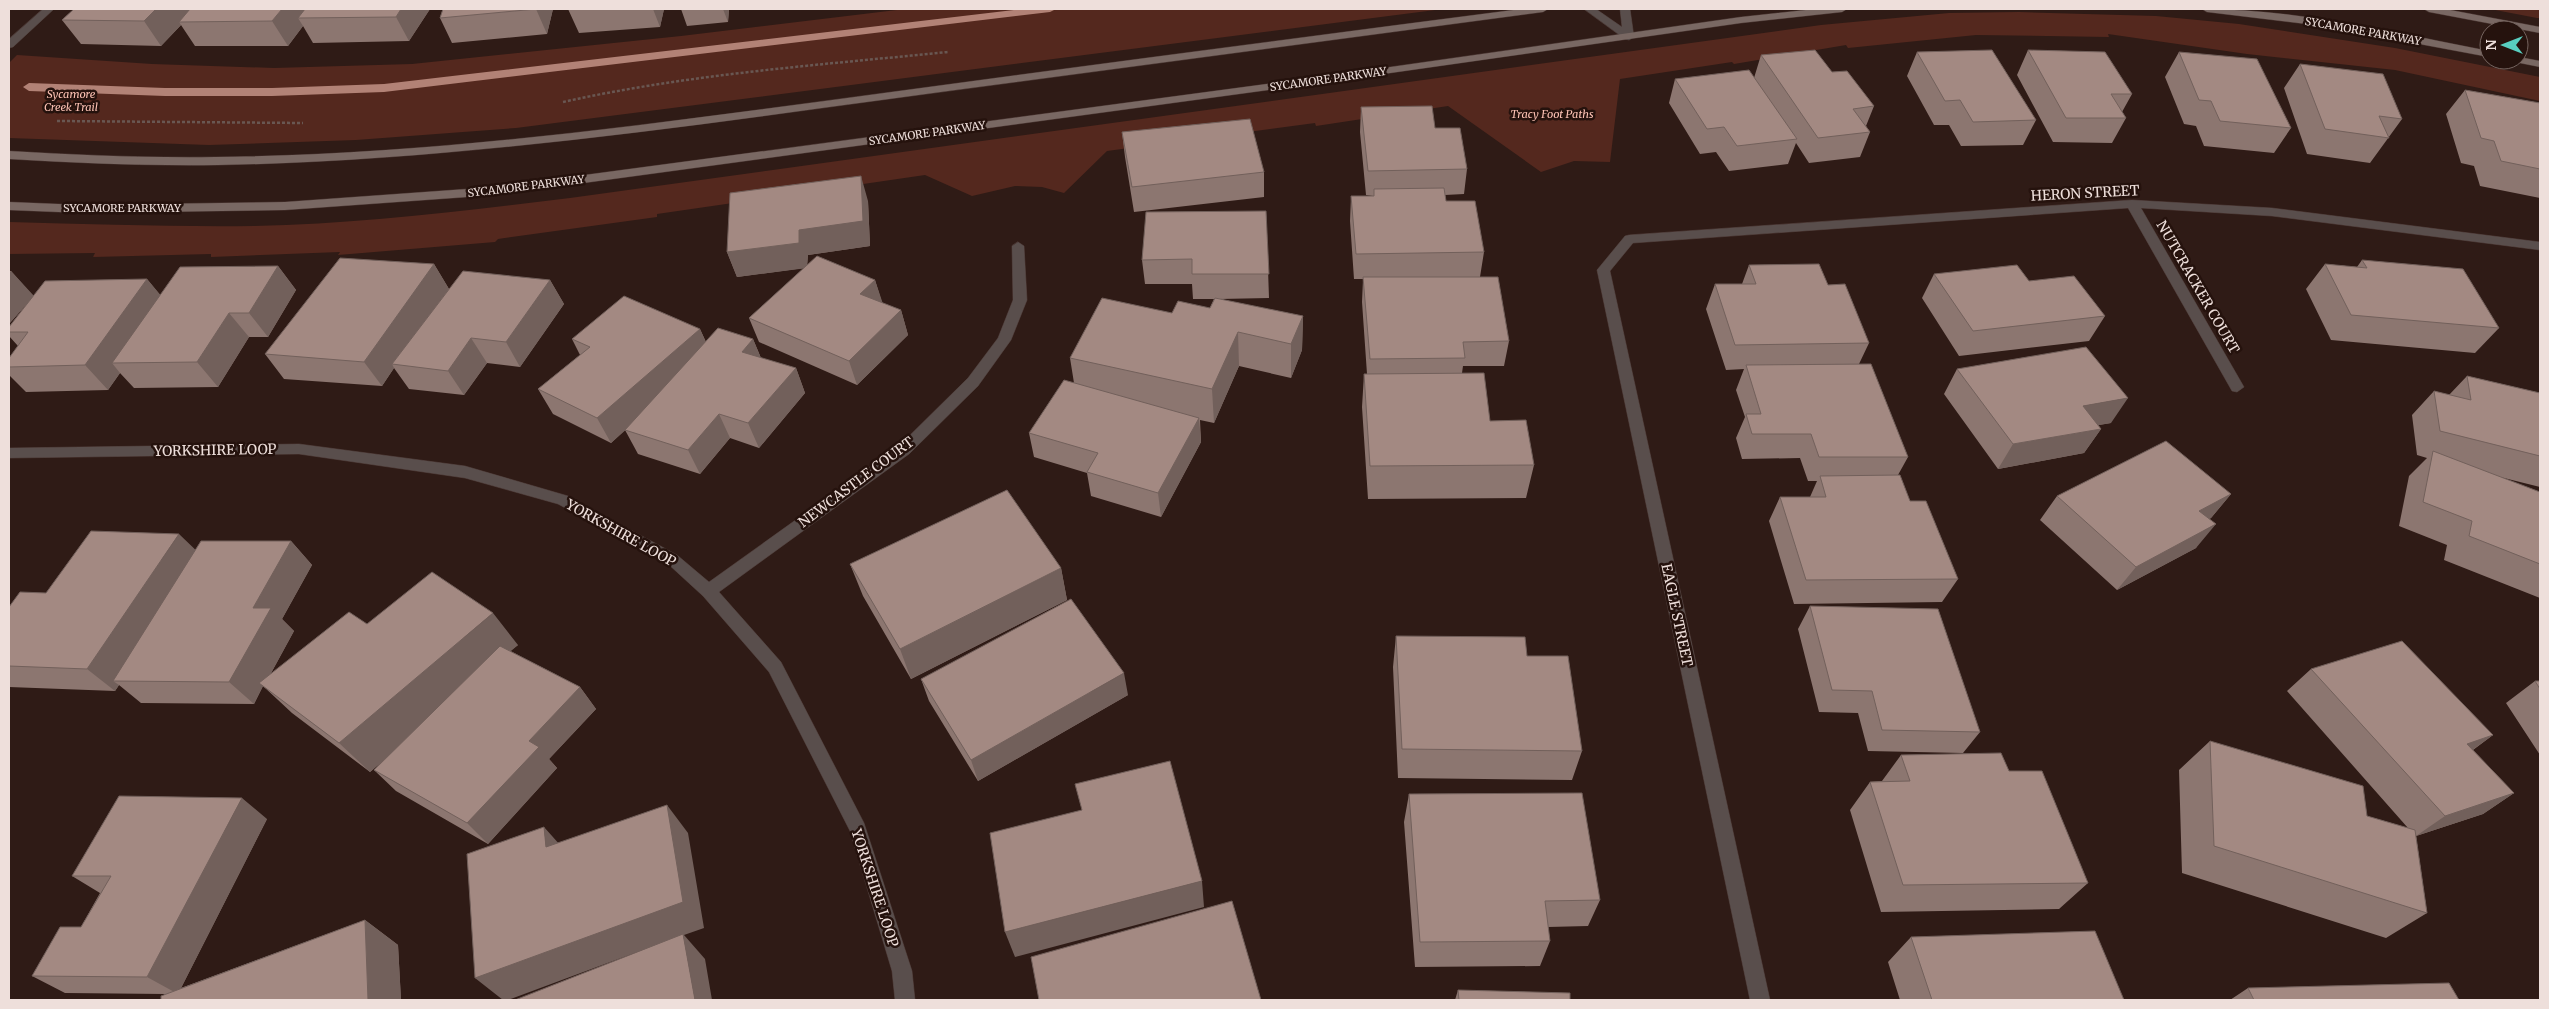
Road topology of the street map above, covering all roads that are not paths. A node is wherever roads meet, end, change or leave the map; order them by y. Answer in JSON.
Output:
{"nodes":[{"id":1,"x":49,"y":9,"type":"edge"},
{"id":2,"x":1543,"y":9,"type":"edge"},
{"id":3,"x":1589,"y":9,"type":"edge"},
{"id":4,"x":1626,"y":9,"type":"edge"},
{"id":5,"x":1842,"y":9,"type":"edge"},
{"id":6,"x":2207,"y":9,"type":"edge"},
{"id":7,"x":2429,"y":9,"type":"edge"},
{"id":8,"x":2540,"y":30,"type":"edge"},
{"id":9,"x":1629,"y":37,"type":"junction"},
{"id":10,"x":9,"y":45,"type":"edge"},
{"id":11,"x":2479,"y":52,"type":"edge"},
{"id":12,"x":9,"y":155,"type":"edge"},
{"id":13,"x":2132,"y":204,"type":"junction"},
{"id":14,"x":9,"y":206,"type":"edge"},
{"id":15,"x":1629,"y":239,"type":"joint"},
{"id":16,"x":1018,"y":246,"type":"dead end"},
{"id":17,"x":2540,"y":246,"type":"edge"},
{"id":18,"x":2237,"y":387,"type":"dead end"},
{"id":19,"x":9,"y":453,"type":"edge"},
{"id":20,"x":709,"y":591,"type":"junction"},
{"id":21,"x":905,"y":1000,"type":"edge"},
{"id":22,"x":1760,"y":1000,"type":"edge"}],
"edges":[{"from":1,"to":10,"type":"street"},
{"from":2,"to":12,"type":"main road"},
{"from":3,"to":9,"type":"street"},
{"from":4,"to":9,"type":"street"},
{"from":5,"to":9,"type":"main road","name":"SYCAMORE PARKWAY"},
{"from":6,"to":11,"type":"main road","name":"SYCAMORE PARKWAY"},
{"from":7,"to":8,"type":"main road"},
{"from":9,"to":14,"type":"main road","name":"SYCAMORE PARKWAY"},
{"from":13,"to":15,"type":"street","name":"HERON STREET"},
{"from":13,"to":17,"type":"street","name":"HERON STREET"},
{"from":13,"to":18,"type":"street","name":"NUTCRACKER COURT"},
{"from":15,"to":22,"type":"street","name":"EAGLE STREET"},
{"from":16,"to":20,"type":"street","name":"NEWCASTLE COURT"},
{"from":19,"to":20,"type":"street","name":"YORKSHIRE LOOP"},
{"from":20,"to":21,"type":"street","name":"YORKSHIRE LOOP"}]}
